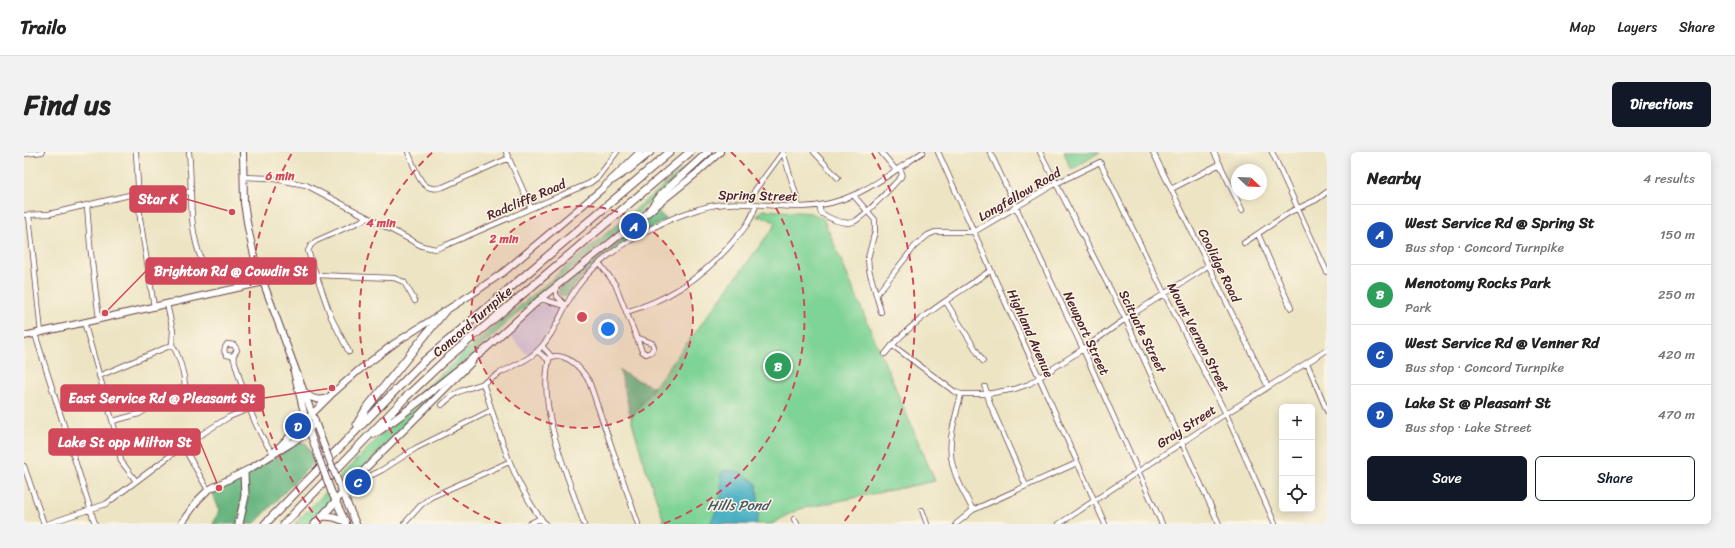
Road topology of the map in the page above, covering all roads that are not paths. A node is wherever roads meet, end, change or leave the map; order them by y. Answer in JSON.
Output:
{"nodes":[{"id":1,"x":42,"y":152,"type":"edge"},
{"id":2,"x":136,"y":152,"type":"edge"},
{"id":3,"x":189,"y":152,"type":"edge"},
{"id":4,"x":243,"y":152,"type":"edge"},
{"id":5,"x":408,"y":152,"type":"edge"},
{"id":6,"x":506,"y":152,"type":"edge"},
{"id":7,"x":617,"y":152,"type":"edge"},
{"id":8,"x":640,"y":152,"type":"edge"},
{"id":9,"x":650,"y":152,"type":"edge"},
{"id":10,"x":670,"y":152,"type":"edge"},
{"id":11,"x":690,"y":152,"type":"edge"},
{"id":12,"x":708,"y":152,"type":"edge"},
{"id":13,"x":720,"y":152,"type":"edge"},
{"id":14,"x":783,"y":152,"type":"edge"},
{"id":15,"x":814,"y":152,"type":"edge"},
{"id":16,"x":881,"y":152,"type":"edge"},
{"id":17,"x":923,"y":152,"type":"edge"},
{"id":18,"x":938,"y":152,"type":"edge"},
{"id":19,"x":990,"y":152,"type":"edge"},
{"id":20,"x":1040,"y":152,"type":"edge"},
{"id":21,"x":1153,"y":152,"type":"edge"},
{"id":22,"x":1214,"y":152,"type":"edge"},
{"id":23,"x":1272,"y":152,"type":"edge"},
{"id":24,"x":24,"y":154,"type":"edge"},
{"id":25,"x":509,"y":158,"type":"junction"},
{"id":26,"x":1100,"y":162,"type":"joint"},
{"id":27,"x":1220,"y":164,"type":"junction"},
{"id":28,"x":898,"y":169,"type":"junction"},
{"id":29,"x":244,"y":177,"type":"junction"},
{"id":30,"x":838,"y":178,"type":"dead end"},
{"id":31,"x":612,"y":180,"type":"junction"},
{"id":32,"x":1055,"y":184,"type":"junction"},
{"id":33,"x":1171,"y":189,"type":"junction"},
{"id":34,"x":190,"y":192,"type":"junction"},
{"id":35,"x":1327,"y":192,"type":"edge"},
{"id":36,"x":138,"y":193,"type":"junction"},
{"id":37,"x":854,"y":196,"type":"junction"},
{"id":38,"x":749,"y":203,"type":"junction"},
{"id":39,"x":756,"y":204,"type":"junction"},
{"id":40,"x":87,"y":205,"type":"junction"},
{"id":41,"x":819,"y":206,"type":"junction"},
{"id":42,"x":798,"y":207,"type":"junction"},
{"id":43,"x":531,"y":208,"type":"junction"},
{"id":44,"x":1298,"y":208,"type":"junction"},
{"id":45,"x":1015,"y":209,"type":"junction"},
{"id":46,"x":1242,"y":210,"type":"dead end"},
{"id":47,"x":649,"y":211,"type":"junction"},
{"id":48,"x":867,"y":211,"type":"junction"},
{"id":49,"x":27,"y":215,"type":"edge"},
{"id":50,"x":368,"y":218,"type":"junction"},
{"id":51,"x":974,"y":232,"type":"junction"},
{"id":52,"x":1258,"y":234,"type":"junction"},
{"id":53,"x":1244,"y":244,"type":"dead end"},
{"id":54,"x":202,"y":261,"type":"dead end"},
{"id":55,"x":600,"y":264,"type":"junction"},
{"id":56,"x":1208,"y":265,"type":"junction"},
{"id":57,"x":991,"y":270,"type":"junction"},
{"id":58,"x":1327,"y":272,"type":"edge"},
{"id":59,"x":316,"y":275,"type":"junction"},
{"id":60,"x":264,"y":282,"type":"junction"},
{"id":61,"x":556,"y":286,"type":"junction"},
{"id":62,"x":877,"y":294,"type":"junction"},
{"id":63,"x":1165,"y":295,"type":"junction"},
{"id":64,"x":538,"y":300,"type":"junction"},
{"id":65,"x":415,"y":301,"type":"dead end"},
{"id":66,"x":946,"y":302,"type":"junction"},
{"id":67,"x":167,"y":304,"type":"junction"},
{"id":68,"x":566,"y":306,"type":"junction"},
{"id":69,"x":154,"y":307,"type":"junction"},
{"id":70,"x":1291,"y":308,"type":"dead end"},
{"id":71,"x":444,"y":312,"type":"junction"},
{"id":72,"x":626,"y":312,"type":"junction"},
{"id":73,"x":881,"y":312,"type":"dead end"},
{"id":74,"x":100,"y":319,"type":"junction"},
{"id":75,"x":1126,"y":320,"type":"junction"},
{"id":76,"x":84,"y":322,"type":"junction"},
{"id":77,"x":38,"y":333,"type":"junction"},
{"id":78,"x":24,"y":336,"type":"edge"},
{"id":79,"x":636,"y":337,"type":"dead end"},
{"id":80,"x":172,"y":345,"type":"junction"},
{"id":81,"x":892,"y":345,"type":"junction"},
{"id":82,"x":542,"y":346,"type":"junction"},
{"id":83,"x":1083,"y":349,"type":"junction"},
{"id":84,"x":1327,"y":350,"type":"edge"},
{"id":85,"x":537,"y":351,"type":"junction"},
{"id":86,"x":349,"y":352,"type":"dead end"},
{"id":87,"x":482,"y":352,"type":"junction"},
{"id":88,"x":885,"y":354,"type":"dead end"},
{"id":89,"x":233,"y":356,"type":"dead end"},
{"id":90,"x":550,"y":358,"type":"junction"},
{"id":91,"x":983,"y":361,"type":"dead end"},
{"id":92,"x":1307,"y":362,"type":"junction"},
{"id":93,"x":293,"y":365,"type":"junction"},
{"id":94,"x":99,"y":376,"type":"junction"},
{"id":95,"x":1040,"y":378,"type":"junction"},
{"id":96,"x":483,"y":383,"type":"junction"},
{"id":97,"x":985,"y":387,"type":"dead end"},
{"id":98,"x":1268,"y":387,"type":"junction"},
{"id":99,"x":306,"y":393,"type":"junction"},
{"id":100,"x":961,"y":394,"type":"junction"},
{"id":101,"x":987,"y":394,"type":"junction"},
{"id":102,"x":327,"y":398,"type":"junction"},
{"id":103,"x":442,"y":405,"type":"dead end"},
{"id":104,"x":250,"y":408,"type":"junction"},
{"id":105,"x":492,"y":410,"type":"junction"},
{"id":106,"x":1327,"y":411,"type":"edge"},
{"id":107,"x":313,"y":414,"type":"junction"},
{"id":108,"x":1226,"y":414,"type":"junction"},
{"id":109,"x":316,"y":420,"type":"junction"},
{"id":110,"x":306,"y":421,"type":"junction"},
{"id":111,"x":113,"y":422,"type":"junction"},
{"id":112,"x":309,"y":431,"type":"junction"},
{"id":113,"x":350,"y":436,"type":"junction"},
{"id":114,"x":363,"y":441,"type":"junction"},
{"id":115,"x":1183,"y":442,"type":"junction"},
{"id":116,"x":183,"y":446,"type":"junction"},
{"id":117,"x":273,"y":453,"type":"junction"},
{"id":118,"x":509,"y":462,"type":"junction"},
{"id":119,"x":1078,"y":463,"type":"junction"},
{"id":120,"x":24,"y":466,"type":"edge"},
{"id":121,"x":1139,"y":471,"type":"junction"},
{"id":122,"x":244,"y":473,"type":"junction"},
{"id":123,"x":359,"y":475,"type":"junction"},
{"id":124,"x":136,"y":481,"type":"junction"},
{"id":125,"x":30,"y":482,"type":"junction"},
{"id":126,"x":24,"y":484,"type":"edge"},
{"id":127,"x":1026,"y":486,"type":"junction"},
{"id":128,"x":208,"y":490,"type":"junction"},
{"id":129,"x":342,"y":492,"type":"junction"},
{"id":130,"x":336,"y":501,"type":"junction"},
{"id":131,"x":1095,"y":501,"type":"junction"},
{"id":132,"x":90,"y":510,"type":"junction"},
{"id":133,"x":922,"y":510,"type":"dead end"},
{"id":134,"x":973,"y":510,"type":"junction"},
{"id":135,"x":324,"y":516,"type":"junction"},
{"id":136,"x":541,"y":518,"type":"junction"},
{"id":137,"x":794,"y":519,"type":"dead end"},
{"id":138,"x":346,"y":523,"type":"edge"},
{"id":139,"x":44,"y":524,"type":"edge"},
{"id":140,"x":47,"y":524,"type":"edge"},
{"id":141,"x":95,"y":524,"type":"edge"},
{"id":142,"x":181,"y":524,"type":"edge"},
{"id":143,"x":239,"y":524,"type":"edge"},
{"id":144,"x":265,"y":524,"type":"edge"},
{"id":145,"x":284,"y":524,"type":"edge"},
{"id":146,"x":315,"y":524,"type":"edge"},
{"id":147,"x":356,"y":524,"type":"edge"},
{"id":148,"x":404,"y":524,"type":"edge"},
{"id":149,"x":529,"y":524,"type":"edge"},
{"id":150,"x":545,"y":524,"type":"edge"},
{"id":151,"x":584,"y":524,"type":"edge"},
{"id":152,"x":638,"y":524,"type":"edge"},
{"id":153,"x":797,"y":524,"type":"edge"},
{"id":154,"x":928,"y":524,"type":"edge"},
{"id":155,"x":956,"y":524,"type":"edge"},
{"id":156,"x":1059,"y":524,"type":"edge"},
{"id":157,"x":1105,"y":524,"type":"edge"},
{"id":158,"x":1162,"y":524,"type":"edge"},
{"id":159,"x":1219,"y":524,"type":"edge"},
{"id":160,"x":1275,"y":524,"type":"edge"}],
"edges":[{"from":1,"to":24,"type":"street"},
{"from":2,"to":36,"type":"street"},
{"from":3,"to":34,"type":"street"},
{"from":4,"to":29,"type":"main road"},
{"from":5,"to":25,"type":"street"},
{"from":6,"to":25,"type":"street"},
{"from":7,"to":43,"type":"street","name":"Radcliffe Road"},
{"from":8,"to":31,"type":"main road","name":"Concord Turnpike"},
{"from":9,"to":31,"type":"highway"},
{"from":10,"to":113,"type":"highway","name":"Concord Turnpike"},
{"from":11,"to":114,"type":"highway","name":"Concord Turnpike"},
{"from":12,"to":47,"type":"highway"},
{"from":13,"to":47,"type":"main road"},
{"from":14,"to":38,"type":"street"},
{"from":14,"to":42,"type":"street"},
{"from":15,"to":30,"type":"street"},
{"from":16,"to":28,"type":"street"},
{"from":17,"to":28,"type":"street","name":"Spring Street"},
{"from":18,"to":51,"type":"street","name":"Highland Avenue"},
{"from":19,"to":45,"type":"street","name":"Newport Street"},
{"from":20,"to":32,"type":"street","name":"Scituate Street"},
{"from":21,"to":33,"type":"street","name":"Coolidge Road"},
{"from":22,"to":27,"type":"street"},
{"from":23,"to":44,"type":"street"},
{"from":25,"to":43,"type":"street"},
{"from":26,"to":32,"type":"street","name":"Longfellow Road"},
{"from":26,"to":63,"type":"street","name":"Mount Vernon Street"},
{"from":27,"to":33,"type":"street"},
{"from":27,"to":46,"type":"street"},
{"from":28,"to":37,"type":"street","name":"Spring Street"},
{"from":28,"to":48,"type":"street"},
{"from":29,"to":50,"type":"street"},
{"from":29,"to":60,"type":"main road"},
{"from":31,"to":71,"type":"main road","name":"Concord Turnpike"},
{"from":32,"to":45,"type":"street","name":"Longfellow Road"},
{"from":32,"to":75,"type":"street","name":"Scituate Street"},
{"from":33,"to":56,"type":"street","name":"Coolidge Road"},
{"from":34,"to":36,"type":"street"},
{"from":34,"to":54,"type":"street"},
{"from":35,"to":44,"type":"street"},
{"from":36,"to":40,"type":"street"},
{"from":36,"to":69,"type":"street"},
{"from":37,"to":41,"type":"street","name":"Spring Street"},
{"from":37,"to":48,"type":"street"},
{"from":38,"to":39,"type":"street","name":"Spring Street"},
{"from":38,"to":55,"type":"street","name":"Spring Street"},
{"from":39,"to":42,"type":"street","name":"Spring Street"},
{"from":39,"to":72,"type":"street"},
{"from":40,"to":49,"type":"street"},
{"from":40,"to":74,"type":"street"},
{"from":41,"to":42,"type":"street","name":"Spring Street"},
{"from":41,"to":48,"type":"street"},
{"from":43,"to":50,"type":"street","name":"Radcliffe Road"},
{"from":44,"to":52,"type":"street"},
{"from":44,"to":58,"type":"street"},
{"from":45,"to":51,"type":"street","name":"Longfellow Road"},
{"from":45,"to":83,"type":"street","name":"Newport Street"},
{"from":47,"to":61,"type":"main road"},
{"from":48,"to":62,"type":"street"},
{"from":49,"to":77,"type":"street"},
{"from":50,"to":59,"type":"street"},
{"from":51,"to":57,"type":"street","name":"Highland Avenue"},
{"from":51,"to":62,"type":"street","name":"Longfellow Road"},
{"from":52,"to":53,"type":"street"},
{"from":52,"to":70,"type":"street"},
{"from":55,"to":68,"type":"street","name":"Spring Street"},
{"from":55,"to":72,"type":"street"},
{"from":56,"to":63,"type":"street"},
{"from":56,"to":98,"type":"street","name":"Coolidge Road"},
{"from":57,"to":66,"type":"street"},
{"from":57,"to":95,"type":"street","name":"Highland Avenue"},
{"from":59,"to":60,"type":"street"},
{"from":59,"to":65,"type":"street"},
{"from":59,"to":86,"type":"street"},
{"from":60,"to":67,"type":"main road"},
{"from":60,"to":93,"type":"main road"},
{"from":61,"to":64,"type":"main road"},
{"from":61,"to":68,"type":"street"},
{"from":62,"to":73,"type":"street"},
{"from":63,"to":75,"type":"street"},
{"from":63,"to":108,"type":"street","name":"Mount Vernon Street"},
{"from":64,"to":68,"type":"street"},
{"from":64,"to":87,"type":"main road"},
{"from":66,"to":81,"type":"street"},
{"from":66,"to":91,"type":"street"},
{"from":67,"to":69,"type":"main road"},
{"from":67,"to":80,"type":"street"},
{"from":68,"to":82,"type":"street","name":"Spring Street"},
{"from":69,"to":74,"type":"main road"},
{"from":71,"to":102,"type":"main road","name":"Concord Turnpike"},
{"from":71,"to":113,"type":"highway"},
{"from":72,"to":79,"type":"street"},
{"from":74,"to":76,"type":"main road"},
{"from":75,"to":83,"type":"street"},
{"from":75,"to":115,"type":"street","name":"Scituate Street"},
{"from":76,"to":77,"type":"main road"},
{"from":76,"to":94,"type":"street"},
{"from":77,"to":78,"type":"main road"},
{"from":77,"to":132,"type":"street"},
{"from":80,"to":94,"type":"street"},
{"from":80,"to":111,"type":"street"},
{"from":81,"to":88,"type":"street"},
{"from":81,"to":100,"type":"street"},
{"from":82,"to":85,"type":"street","name":"Spring Street"},
{"from":82,"to":90,"type":"street"},
{"from":83,"to":95,"type":"street"},
{"from":83,"to":121,"type":"street","name":"Newport Street"},
{"from":84,"to":92,"type":"street","name":"Gray Street"},
{"from":85,"to":90,"type":"street"},
{"from":85,"to":96,"type":"street","name":"Spring Street"},
{"from":87,"to":114,"type":"highway"},
{"from":87,"to":123,"type":"main road"},
{"from":89,"to":104,"type":"street"},
{"from":90,"to":151,"type":"street"},
{"from":90,"to":152,"type":"street"},
{"from":92,"to":98,"type":"street","name":"Gray Street"},
{"from":92,"to":106,"type":"street"},
{"from":93,"to":99,"type":"main road"},
{"from":93,"to":110,"type":"main road"},
{"from":94,"to":111,"type":"street"},
{"from":95,"to":101,"type":"street"},
{"from":95,"to":119,"type":"street","name":"Highland Avenue"},
{"from":96,"to":103,"type":"street","name":"Spring Street"},
{"from":96,"to":105,"type":"street"},
{"from":97,"to":101,"type":"street"},
{"from":98,"to":108,"type":"street","name":"Gray Street"},
{"from":99,"to":102,"type":"main road"},
{"from":99,"to":107,"type":"main road"},
{"from":100,"to":101,"type":"street"},
{"from":100,"to":134,"type":"street"},
{"from":101,"to":127,"type":"street"},
{"from":102,"to":107,"type":"main road","name":"Concord Turnpike"},
{"from":104,"to":116,"type":"street"},
{"from":104,"to":117,"type":"street"},
{"from":105,"to":118,"type":"street"},
{"from":105,"to":123,"type":"street"},
{"from":107,"to":109,"type":"main road"},
{"from":107,"to":110,"type":"main road","name":"Concord Turnpike"},
{"from":108,"to":115,"type":"street","name":"Gray Street"},
{"from":108,"to":160,"type":"street","name":"Mount Vernon Street"},
{"from":109,"to":112,"type":"main road"},
{"from":109,"to":129,"type":"main road","bridge":true},
{"from":110,"to":112,"type":"main road"},
{"from":110,"to":117,"type":"main road","name":"Concord Turnpike"},
{"from":111,"to":124,"type":"street"},
{"from":112,"to":117,"type":"main road"},
{"from":112,"to":130,"type":"main road","bridge":true},
{"from":113,"to":144,"type":"highway","name":"Concord Turnpike"},
{"from":114,"to":145,"type":"highway","name":"Concord Turnpike"},
{"from":115,"to":121,"type":"street","name":"Gray Street"},
{"from":115,"to":159,"type":"street","name":"Scituate Street"},
{"from":116,"to":124,"type":"street"},
{"from":116,"to":128,"type":"street"},
{"from":117,"to":122,"type":"main road"},
{"from":118,"to":136,"type":"street"},
{"from":118,"to":148,"type":"street"},
{"from":119,"to":127,"type":"street"},
{"from":119,"to":131,"type":"street","name":"Highland Avenue"},
{"from":120,"to":125,"type":"street"},
{"from":121,"to":131,"type":"street","name":"Gray Street"},
{"from":121,"to":158,"type":"street","name":"Newport Street"},
{"from":122,"to":128,"type":"main road"},
{"from":122,"to":143,"type":"highway"},
{"from":123,"to":129,"type":"main road"},
{"from":124,"to":132,"type":"street"},
{"from":125,"to":126,"type":"street"},
{"from":125,"to":139,"type":"street"},
{"from":127,"to":134,"type":"street"},
{"from":128,"to":142,"type":"main road"},
{"from":129,"to":130,"type":"main road"},
{"from":129,"to":147,"type":"main road"},
{"from":130,"to":135,"type":"highway"},
{"from":130,"to":138,"type":"main road"},
{"from":131,"to":156,"type":"street","name":"Gray Street"},
{"from":131,"to":157,"type":"street","name":"Highland Avenue"},
{"from":132,"to":140,"type":"street"},
{"from":132,"to":141,"type":"street"},
{"from":133,"to":154,"type":"street"},
{"from":134,"to":155,"type":"street"},
{"from":135,"to":138,"type":"highway"},
{"from":135,"to":146,"type":"highway"},
{"from":136,"to":149,"type":"street"},
{"from":136,"to":150,"type":"street"},
{"from":137,"to":153,"type":"street"}]}
